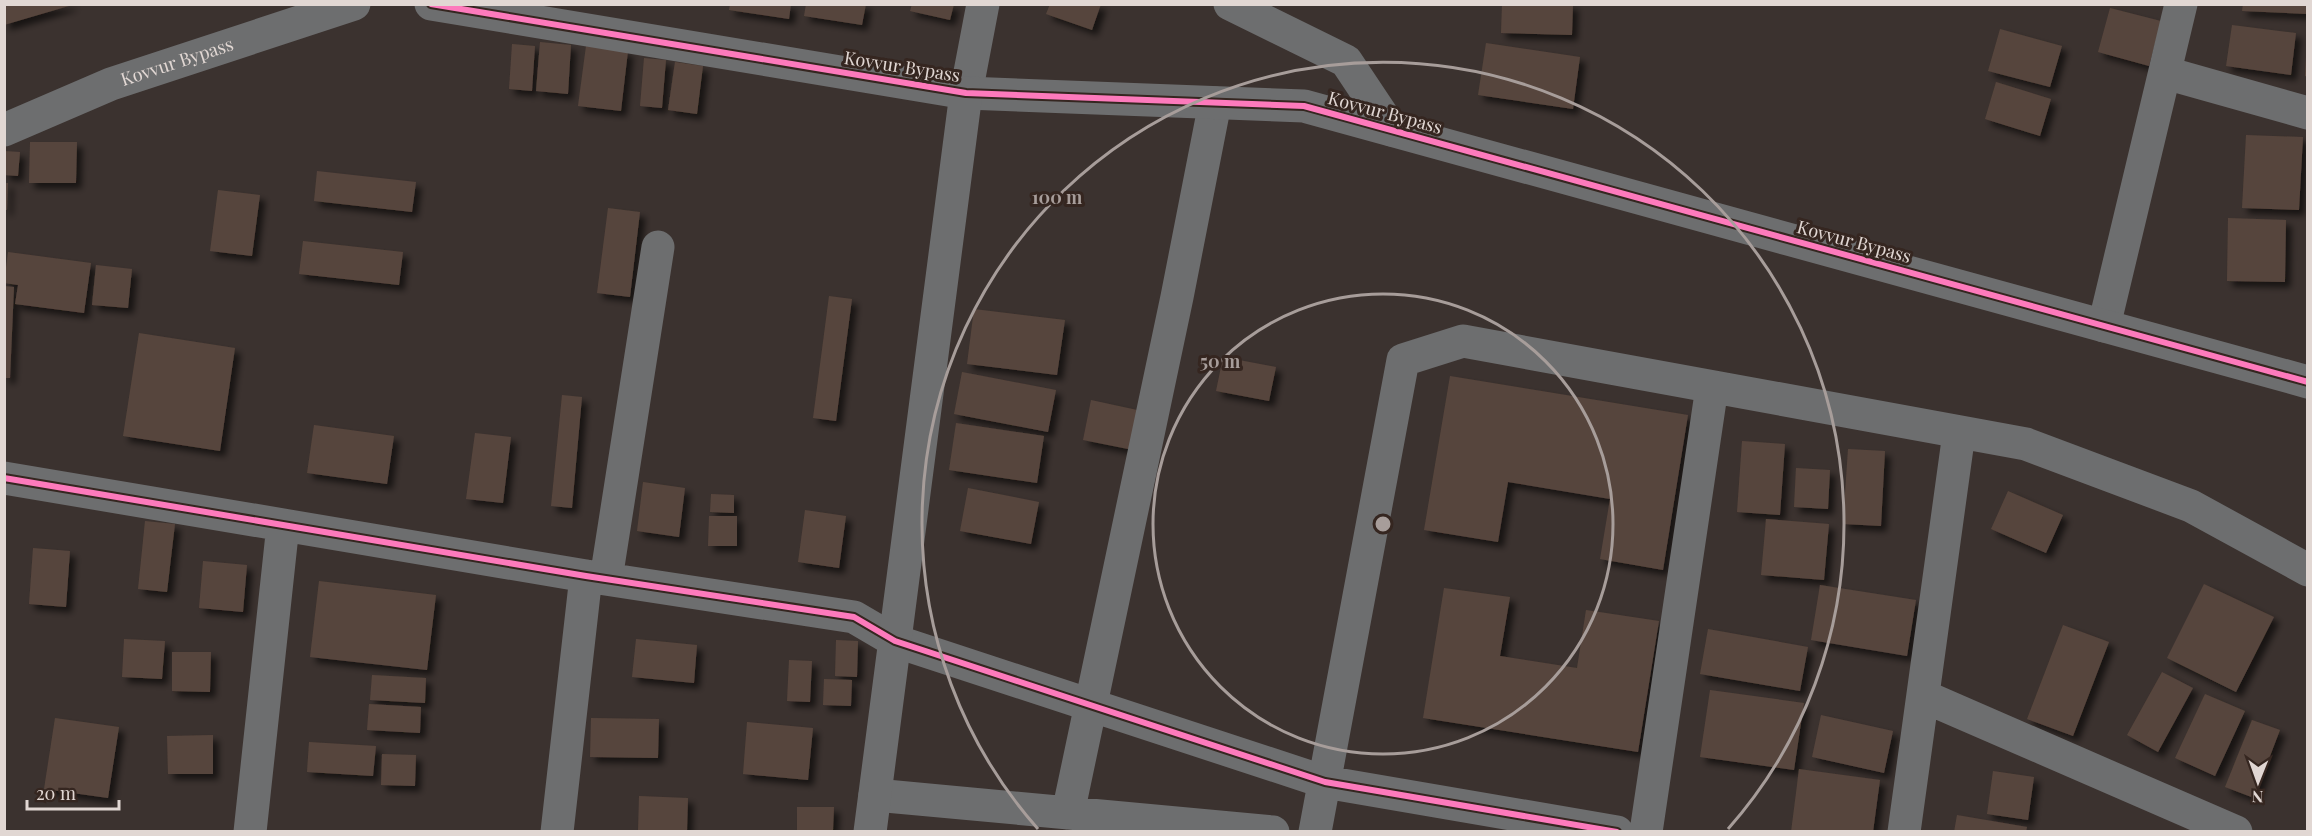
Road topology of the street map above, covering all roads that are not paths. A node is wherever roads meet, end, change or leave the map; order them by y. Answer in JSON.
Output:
{"nodes":[{"id":1,"x":354,"y":4,"type":"edge"},
{"id":2,"x":431,"y":4,"type":"edge"},
{"id":3,"x":983,"y":4,"type":"edge"},
{"id":4,"x":1230,"y":4,"type":"edge"},
{"id":5,"x":2181,"y":4,"type":"edge"},
{"id":6,"x":2166,"y":72,"type":"junction"},
{"id":7,"x":966,"y":93,"type":"junction"},
{"id":8,"x":1215,"y":103,"type":"junction"},
{"id":9,"x":2307,"y":113,"type":"edge"},
{"id":10,"x":4,"y":130,"type":"edge"},
{"id":11,"x":1392,"y":130,"type":"junction"},
{"id":12,"x":658,"y":247,"type":"dead end"},
{"id":13,"x":2104,"y":326,"type":"junction"},
{"id":14,"x":2307,"y":382,"type":"edge"},
{"id":15,"x":1712,"y":387,"type":"junction"},
{"id":16,"x":1959,"y":433,"type":"junction"},
{"id":17,"x":4,"y":478,"type":"edge"},
{"id":18,"x":283,"y":525,"type":"junction"},
{"id":19,"x":2307,"y":570,"type":"edge"},
{"id":20,"x":596,"y":578,"type":"junction"},
{"id":21,"x":895,"y":641,"type":"junction"},
{"id":22,"x":1923,"y":696,"type":"junction"},
{"id":23,"x":1091,"y":705,"type":"junction"},
{"id":24,"x":1325,"y":782,"type":"junction"},
{"id":25,"x":875,"y":795,"type":"junction"},
{"id":26,"x":1068,"y":813,"type":"junction"},
{"id":27,"x":1602,"y":830,"type":"edge"},
{"id":28,"x":250,"y":831,"type":"edge"},
{"id":29,"x":557,"y":831,"type":"edge"},
{"id":30,"x":870,"y":831,"type":"edge"},
{"id":31,"x":1273,"y":831,"type":"edge"},
{"id":32,"x":1315,"y":831,"type":"edge"},
{"id":33,"x":1646,"y":831,"type":"edge"},
{"id":34,"x":1904,"y":831,"type":"edge"},
{"id":35,"x":2236,"y":831,"type":"edge"}],
"edges":[{"from":1,"to":10,"type":"street","name":"Kovvur Bypass"},
{"from":2,"to":7,"type":"street","name":"Kovvur Bypass"},
{"from":3,"to":7,"type":"street"},
{"from":4,"to":11,"type":"street"},
{"from":5,"to":6,"type":"street"},
{"from":6,"to":9,"type":"street"},
{"from":6,"to":13,"type":"street"},
{"from":7,"to":8,"type":"street","name":"Kovvur Bypass"},
{"from":7,"to":21,"type":"street"},
{"from":8,"to":11,"type":"street","name":"Kovvur Bypass"},
{"from":8,"to":23,"type":"street"},
{"from":11,"to":13,"type":"street","name":"Kovvur Bypass"},
{"from":12,"to":20,"type":"street"},
{"from":13,"to":14,"type":"street","name":"Kovvur Bypass"},
{"from":15,"to":16,"type":"street"},
{"from":15,"to":24,"type":"street"},
{"from":15,"to":33,"type":"street"},
{"from":16,"to":19,"type":"street"},
{"from":16,"to":22,"type":"street"},
{"from":17,"to":18,"type":"street"},
{"from":18,"to":20,"type":"street"},
{"from":18,"to":28,"type":"street"},
{"from":20,"to":21,"type":"street"},
{"from":20,"to":29,"type":"street"},
{"from":21,"to":23,"type":"street"},
{"from":21,"to":25,"type":"street"},
{"from":22,"to":34,"type":"street"},
{"from":22,"to":35,"type":"street"},
{"from":23,"to":24,"type":"street"},
{"from":23,"to":26,"type":"street"},
{"from":24,"to":27,"type":"street"},
{"from":24,"to":32,"type":"street"},
{"from":25,"to":26,"type":"street"},
{"from":25,"to":30,"type":"street"},
{"from":26,"to":31,"type":"street"}]}
